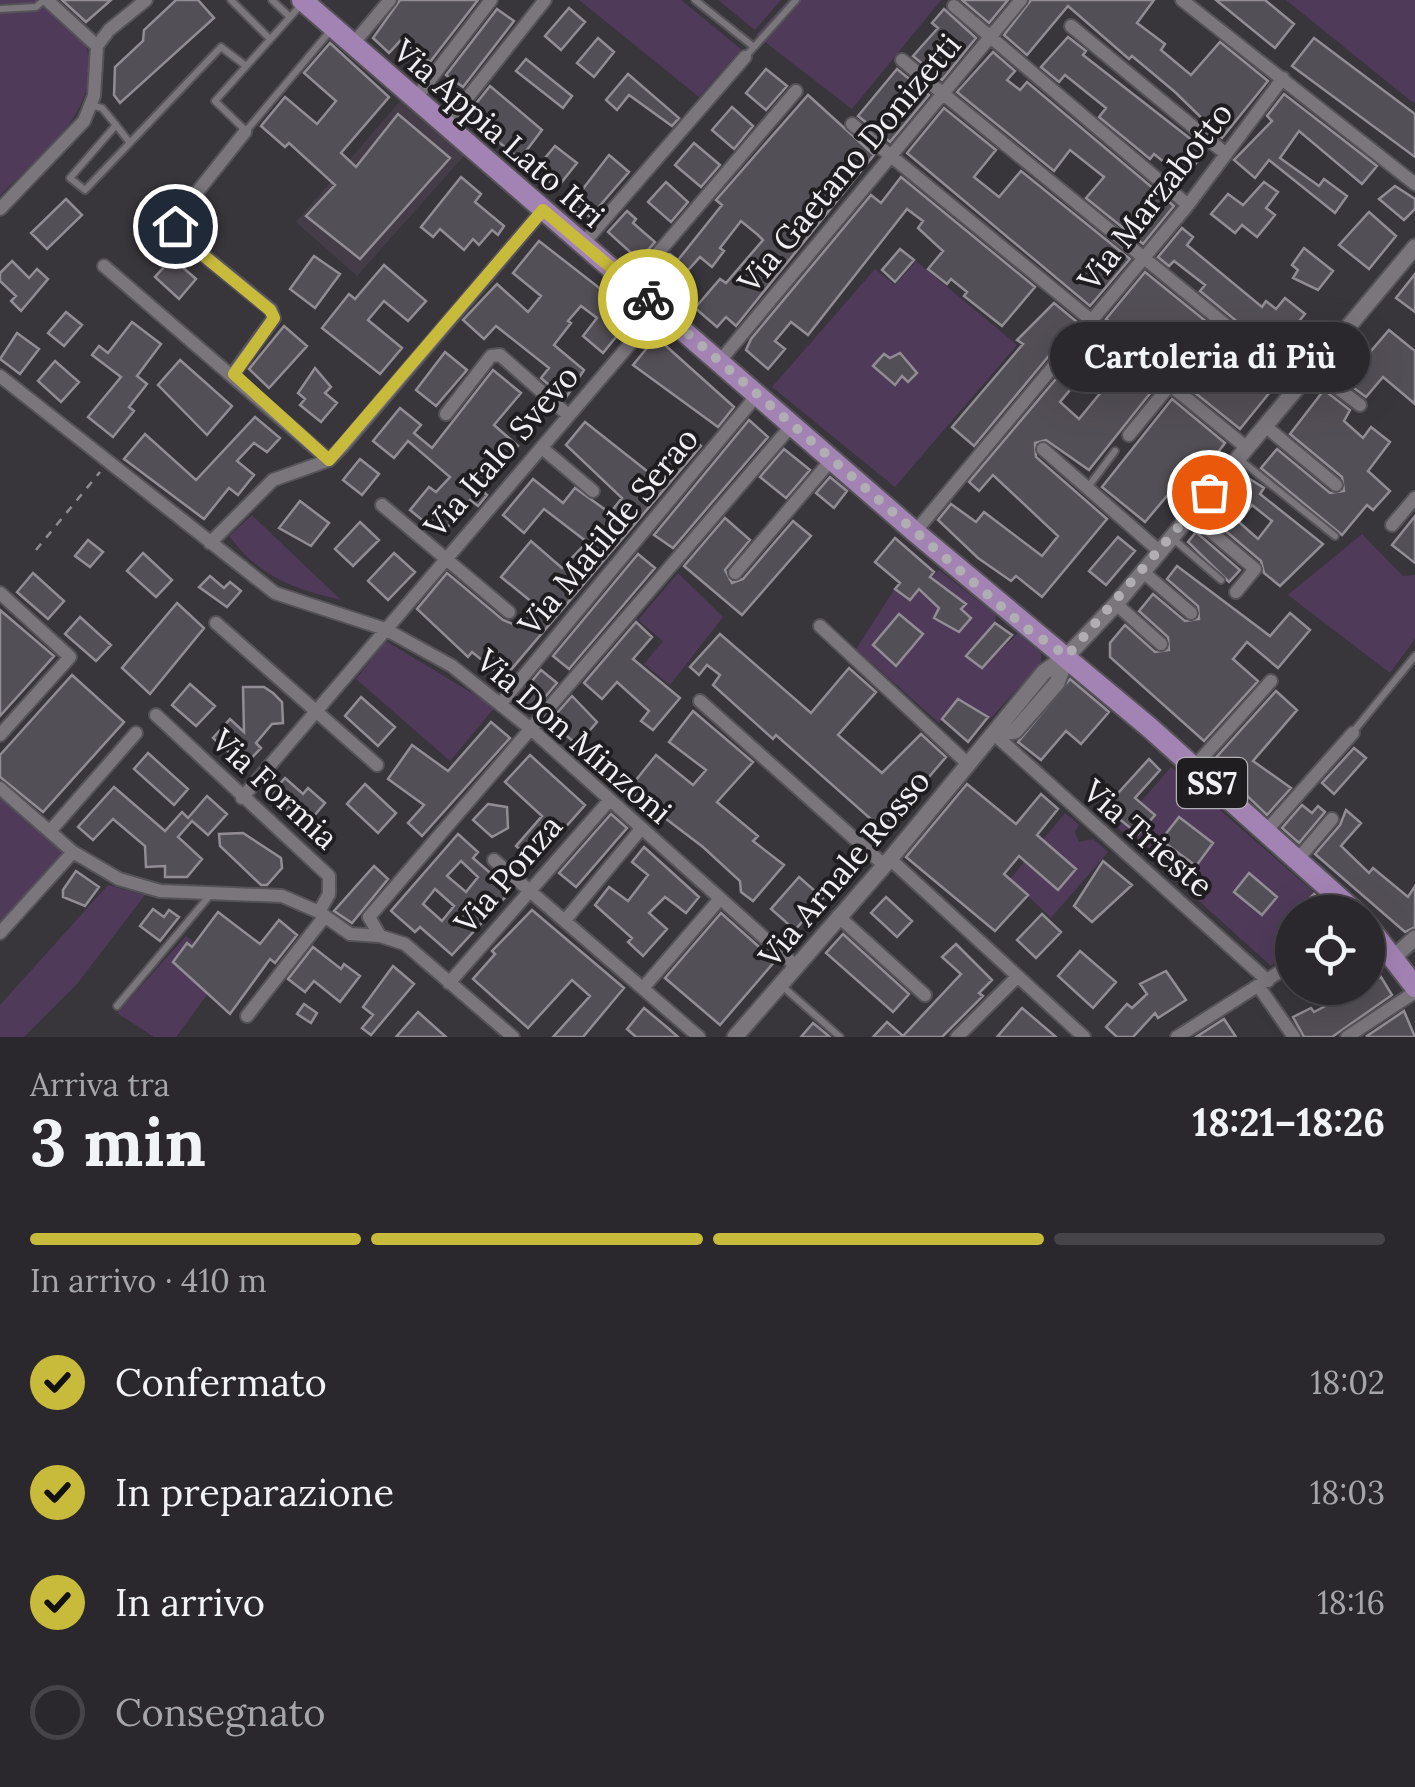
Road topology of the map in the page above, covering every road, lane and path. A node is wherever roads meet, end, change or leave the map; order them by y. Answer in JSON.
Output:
{"nodes":[{"id":1,"x":46,"y":0,"type":"edge"},
{"id":2,"x":231,"y":0,"type":"edge"},
{"id":3,"x":272,"y":0,"type":"edge"},
{"id":4,"x":390,"y":0,"type":"edge"},
{"id":5,"x":491,"y":0,"type":"edge"},
{"id":6,"x":545,"y":0,"type":"edge"},
{"id":7,"x":695,"y":0,"type":"edge"},
{"id":8,"x":796,"y":0,"type":"edge"},
{"id":9,"x":1022,"y":0,"type":"edge"},
{"id":10,"x":1182,"y":0,"type":"edge"},
{"id":11,"x":141,"y":2,"type":"edge"},
{"id":12,"x":299,"y":6,"type":"edge"},
{"id":13,"x":954,"y":6,"type":"dead end"},
{"id":14,"x":0,"y":9,"type":"edge"},
{"id":15,"x":1072,"y":26,"type":"dead end"},
{"id":16,"x":334,"y":27,"type":"junction"},
{"id":17,"x":990,"y":36,"type":"junction"},
{"id":18,"x":270,"y":40,"type":"junction"},
{"id":19,"x":353,"y":44,"type":"junction"},
{"id":20,"x":97,"y":46,"type":"junction"},
{"id":21,"x":750,"y":52,"type":"junction"},
{"id":22,"x":902,"y":60,"type":"dead end"},
{"id":23,"x":246,"y":66,"type":"junction"},
{"id":24,"x":1283,"y":78,"type":"junction"},
{"id":25,"x":796,"y":92,"type":"dead end"},
{"id":26,"x":942,"y":94,"type":"junction"},
{"id":27,"x":415,"y":99,"type":"junction"},
{"id":28,"x":90,"y":105,"type":"junction"},
{"id":29,"x":852,"y":124,"type":"dead end"},
{"id":30,"x":116,"y":125,"type":"junction"},
{"id":31,"x":445,"y":126,"type":"junction"},
{"id":32,"x":246,"y":132,"type":"junction"},
{"id":33,"x":130,"y":143,"type":"junction"},
{"id":34,"x":1226,"y":154,"type":"junction"},
{"id":35,"x":893,"y":156,"type":"junction"},
{"id":36,"x":1415,"y":184,"type":"edge"},
{"id":37,"x":1188,"y":205,"type":"junction"},
{"id":38,"x":0,"y":210,"type":"edge"},
{"id":39,"x":543,"y":210,"type":"junction"},
{"id":40,"x":582,"y":245,"type":"junction"},
{"id":41,"x":1415,"y":247,"type":"edge"},
{"id":42,"x":1144,"y":256,"type":"junction"},
{"id":43,"x":104,"y":266,"type":"dead end"},
{"id":44,"x":630,"y":286,"type":"junction"},
{"id":45,"x":660,"y":309,"type":"junction"},
{"id":46,"x":1092,"y":320,"type":"junction"},
{"id":47,"x":1222,"y":322,"type":"junction"},
{"id":48,"x":720,"y":362,"type":"junction"},
{"id":49,"x":1311,"y":368,"type":"junction"},
{"id":50,"x":234,"y":374,"type":"junction"},
{"id":51,"x":0,"y":376,"type":"edge"},
{"id":52,"x":1168,"y":383,"type":"junction"},
{"id":53,"x":1298,"y":384,"type":"junction"},
{"id":54,"x":758,"y":394,"type":"junction"},
{"id":55,"x":1360,"y":405,"type":"dead end"},
{"id":56,"x":446,"y":414,"type":"dead end"},
{"id":57,"x":568,"y":415,"type":"junction"},
{"id":58,"x":792,"y":425,"type":"junction"},
{"id":59,"x":1265,"y":426,"type":"junction"},
{"id":60,"x":1129,"y":435,"type":"dead end"},
{"id":61,"x":542,"y":448,"type":"junction"},
{"id":62,"x":1043,"y":449,"type":"dead end"},
{"id":63,"x":1115,"y":450,"type":"dead end"},
{"id":64,"x":1242,"y":454,"type":"junction"},
{"id":65,"x":832,"y":459,"type":"junction"},
{"id":66,"x":329,"y":460,"type":"junction"},
{"id":67,"x":107,"y":464,"type":"junction"},
{"id":68,"x":1336,"y":485,"type":"dead end"},
{"id":69,"x":1088,"y":488,"type":"junction"},
{"id":70,"x":593,"y":491,"type":"dead end"},
{"id":71,"x":1415,"y":498,"type":"edge"},
{"id":72,"x":382,"y":505,"type":"dead end"},
{"id":73,"x":1190,"y":514,"type":"junction"},
{"id":74,"x":1392,"y":525,"type":"dead end"},
{"id":75,"x":915,"y":532,"type":"junction"},
{"id":76,"x":1170,"y":536,"type":"junction"},
{"id":77,"x":1335,"y":536,"type":"dead end"},
{"id":78,"x":210,"y":543,"type":"junction"},
{"id":79,"x":36,"y":550,"type":"dead end"},
{"id":80,"x":1158,"y":550,"type":"junction"},
{"id":81,"x":446,"y":556,"type":"junction"},
{"id":82,"x":1143,"y":572,"type":"junction"},
{"id":83,"x":734,"y":573,"type":"dead end"},
{"id":84,"x":1220,"y":580,"type":"dead end"},
{"id":85,"x":1236,"y":592,"type":"dead end"},
{"id":86,"x":0,"y":593,"type":"edge"},
{"id":87,"x":1116,"y":604,"type":"junction"},
{"id":88,"x":508,"y":612,"type":"dead end"},
{"id":89,"x":1191,"y":613,"type":"dead end"},
{"id":90,"x":216,"y":622,"type":"dead end"},
{"id":91,"x":820,"y":626,"type":"dead end"},
{"id":92,"x":385,"y":629,"type":"junction"},
{"id":93,"x":1161,"y":644,"type":"dead end"},
{"id":94,"x":1067,"y":656,"type":"junction"},
{"id":95,"x":1415,"y":656,"type":"edge"},
{"id":96,"x":1270,"y":680,"type":"dead end"},
{"id":97,"x":700,"y":701,"type":"dead end"},
{"id":98,"x":502,"y":703,"type":"junction"},
{"id":99,"x":317,"y":713,"type":"junction"},
{"id":100,"x":156,"y":715,"type":"dead end"},
{"id":101,"x":531,"y":728,"type":"junction"},
{"id":102,"x":136,"y":732,"type":"dead end"},
{"id":103,"x":1352,"y":732,"type":"joint"},
{"id":104,"x":994,"y":734,"type":"junction"},
{"id":105,"x":0,"y":735,"type":"edge"},
{"id":106,"x":968,"y":764,"type":"junction"},
{"id":107,"x":377,"y":765,"type":"dead end"},
{"id":108,"x":1194,"y":767,"type":"junction"},
{"id":109,"x":0,"y":788,"type":"edge"},
{"id":110,"x":242,"y":798,"type":"junction"},
{"id":111,"x":608,"y":802,"type":"junction"},
{"id":112,"x":1332,"y":820,"type":"dead end"},
{"id":113,"x":640,"y":829,"type":"junction"},
{"id":114,"x":51,"y":830,"type":"junction"},
{"id":115,"x":1266,"y":830,"type":"junction"},
{"id":116,"x":73,"y":852,"type":"junction"},
{"id":117,"x":1298,"y":859,"type":"junction"},
{"id":118,"x":494,"y":860,"type":"dead end"},
{"id":119,"x":887,"y":862,"type":"junction"},
{"id":120,"x":530,"y":889,"type":"junction"},
{"id":121,"x":212,"y":893,"type":"junction"},
{"id":122,"x":1337,"y":895,"type":"edge"},
{"id":123,"x":719,"y":900,"type":"junction"},
{"id":124,"x":322,"y":914,"type":"junction"},
{"id":125,"x":838,"y":916,"type":"junction"},
{"id":126,"x":566,"y":919,"type":"junction"},
{"id":127,"x":0,"y":933,"type":"edge"},
{"id":128,"x":380,"y":936,"type":"junction"},
{"id":129,"x":1415,"y":938,"type":"edge"},
{"id":130,"x":1385,"y":945,"type":"edge"},
{"id":131,"x":1395,"y":956,"type":"junction"},
{"id":132,"x":796,"y":967,"type":"junction"},
{"id":133,"x":1275,"y":976,"type":"edge"},
{"id":134,"x":1018,"y":977,"type":"junction"},
{"id":135,"x":450,"y":983,"type":"junction"},
{"id":136,"x":1263,"y":984,"type":"junction"},
{"id":137,"x":782,"y":985,"type":"junction"},
{"id":138,"x":642,"y":988,"type":"junction"},
{"id":139,"x":1415,"y":990,"type":"edge"},
{"id":140,"x":925,"y":995,"type":"dead end"},
{"id":141,"x":117,"y":1006,"type":"dead end"},
{"id":142,"x":247,"y":1016,"type":"dead end"},
{"id":143,"x":1356,"y":1034,"type":"edge"},
{"id":144,"x":508,"y":1035,"type":"edge"},
{"id":145,"x":699,"y":1037,"type":"edge"},
{"id":146,"x":734,"y":1037,"type":"edge"},
{"id":147,"x":840,"y":1037,"type":"edge"},
{"id":148,"x":957,"y":1037,"type":"edge"},
{"id":149,"x":1084,"y":1037,"type":"edge"},
{"id":150,"x":1177,"y":1037,"type":"edge"},
{"id":151,"x":1294,"y":1037,"type":"edge"}],
"edges":[{"from":1,"to":14,"type":"lane"},
{"from":1,"to":20,"type":"street"},
{"from":2,"to":18,"type":"lane"},
{"from":3,"to":12,"type":"lane"},
{"from":4,"to":19,"type":"street"},
{"from":5,"to":27,"type":"street"},
{"from":6,"to":31,"type":"street"},
{"from":7,"to":21,"type":"lane"},
{"from":8,"to":21,"type":"lane"},
{"from":9,"to":17,"type":"street","name":"Via Gaetano Donizetti"},
{"from":10,"to":24,"type":"street"},
{"from":11,"to":20,"type":"street"},
{"from":12,"to":16,"type":"main road","name":"Via Appia Lato Itri","number":"SS7"},
{"from":12,"to":18,"type":"lane"},
{"from":13,"to":17,"type":"street"},
{"from":15,"to":34,"type":"street"},
{"from":16,"to":19,"type":"main road","name":"Via Appia Lato Itri","number":"SS7"},
{"from":16,"to":32,"type":"lane"},
{"from":17,"to":26,"type":"street","name":"Via Gaetano Donizetti"},
{"from":17,"to":37,"type":"street"},
{"from":18,"to":23,"type":"lane"},
{"from":19,"to":27,"type":"main road","name":"Via Appia Lato Itri","number":"SS7"},
{"from":20,"to":28,"type":"street"},
{"from":21,"to":40,"type":"street"},
{"from":22,"to":26,"type":"street"},
{"from":23,"to":32,"type":"lane"},
{"from":23,"to":33,"type":"lane"},
{"from":24,"to":34,"type":"street","name":"Via Marzabotto"},
{"from":24,"to":36,"type":"street"},
{"from":25,"to":44,"type":"street"},
{"from":26,"to":35,"type":"street","name":"Via Gaetano Donizetti"},
{"from":26,"to":42,"type":"street"},
{"from":27,"to":31,"type":"main road","name":"Via Appia Lato Itri","number":"SS7"},
{"from":28,"to":30,"type":"lane"},
{"from":28,"to":38,"type":"street"},
{"from":29,"to":35,"type":"street"},
{"from":30,"to":33,"type":"lane"},
{"from":30,"to":33,"type":"lane"},
{"from":31,"to":39,"type":"main road","name":"Via Appia Lato Itri","number":"SS7"},
{"from":32,"to":50,"type":"street"},
{"from":34,"to":37,"type":"street","name":"Via Marzabotto"},
{"from":35,"to":46,"type":"street"},
{"from":35,"to":48,"type":"street","name":"Via Gaetano Donizetti"},
{"from":37,"to":42,"type":"street","name":"Via Marzabotto"},
{"from":39,"to":40,"type":"main road","name":"Via Appia Lato Itri","number":"SS7"},
{"from":39,"to":66,"type":"street"},
{"from":40,"to":44,"type":"main road","name":"Via Appia Lato Itri","number":"SS7"},
{"from":41,"to":49,"type":"street","name":"Via Arnale Rosso"},
{"from":42,"to":46,"type":"street","name":"Via Marzabotto"},
{"from":42,"to":47,"type":"street"},
{"from":43,"to":50,"type":"street"},
{"from":44,"to":45,"type":"main road","name":"Via Appia Lato Itri","number":"SS7"},
{"from":45,"to":48,"type":"main road","name":"Via Appia Lato Itri","number":"SS7"},
{"from":45,"to":57,"type":"street","name":"Via Italo Svevo"},
{"from":46,"to":52,"type":"street"},
{"from":46,"to":75,"type":"street","name":"Via Marzabotto"},
{"from":47,"to":52,"type":"street"},
{"from":47,"to":53,"type":"street"},
{"from":48,"to":54,"type":"main road","name":"Via Appia Lato Itri","number":"SS7"},
{"from":49,"to":53,"type":"street","name":"Via Arnale Rosso"},
{"from":49,"to":55,"type":"street"},
{"from":50,"to":66,"type":"street"},
{"from":51,"to":67,"type":"street","name":"Via Don Minzoni"},
{"from":52,"to":60,"type":"street"},
{"from":52,"to":64,"type":"street"},
{"from":53,"to":59,"type":"street","name":"Via Arnale Rosso"},
{"from":54,"to":58,"type":"main road","name":"Via Appia Lato Itri","number":"SS7"},
{"from":54,"to":98,"type":"street","name":"Via Matilde Serao"},
{"from":56,"to":57,"type":"street"},
{"from":57,"to":61,"type":"street","name":"Via Italo Svevo"},
{"from":58,"to":65,"type":"main road","name":"Via Appia Lato Itri","number":"SS7"},
{"from":58,"to":101,"type":"street"},
{"from":59,"to":64,"type":"street","name":"Via Arnale Rosso"},
{"from":59,"to":68,"type":"street"},
{"from":61,"to":70,"type":"street"},
{"from":61,"to":81,"type":"street","name":"Via Italo Svevo"},
{"from":62,"to":69,"type":"street"},
{"from":63,"to":69,"type":"lane"},
{"from":64,"to":73,"type":"street","name":"Via Arnale Rosso"},
{"from":64,"to":77,"type":"lane"},
{"from":65,"to":75,"type":"main road","name":"Via Appia Lato Itri","number":"SS7"},
{"from":65,"to":83,"type":"street"},
{"from":66,"to":78,"type":"street"},
{"from":67,"to":78,"type":"street","name":"Via Don Minzoni"},
{"from":67,"to":79,"type":"path"},
{"from":69,"to":80,"type":"street"},
{"from":71,"to":74,"type":"street"},
{"from":72,"to":81,"type":"street"},
{"from":73,"to":76,"type":"street","name":"Via Arnale Rosso"},
{"from":73,"to":85,"type":"street"},
{"from":75,"to":94,"type":"main road","name":"Via Appia Lato Itri","number":"SS7"},
{"from":76,"to":80,"type":"street","name":"Via Arnale Rosso"},
{"from":76,"to":84,"type":"lane"},
{"from":78,"to":92,"type":"street","name":"Via Don Minzoni"},
{"from":80,"to":82,"type":"street","name":"Via Arnale Rosso"},
{"from":81,"to":88,"type":"street"},
{"from":81,"to":92,"type":"street","name":"Via Italo Svevo"},
{"from":82,"to":87,"type":"street","name":"Via Arnale Rosso"},
{"from":82,"to":89,"type":"street"},
{"from":86,"to":105,"type":"street"},
{"from":87,"to":93,"type":"street"},
{"from":87,"to":94,"type":"street","name":"Via Arnale Rosso"},
{"from":90,"to":99,"type":"street"},
{"from":91,"to":106,"type":"street"},
{"from":92,"to":98,"type":"street","name":"Via Don Minzoni"},
{"from":92,"to":99,"type":"street","name":"Via Italo Svevo"},
{"from":94,"to":104,"type":"street","name":"Via Arnale Rosso"},
{"from":94,"to":108,"type":"main road","number":"SS7"},
{"from":95,"to":103,"type":"lane"},
{"from":96,"to":108,"type":"street"},
{"from":97,"to":119,"type":"street"},
{"from":98,"to":101,"type":"street","name":"Via Don Minzoni"},
{"from":99,"to":107,"type":"street"},
{"from":99,"to":110,"type":"street","name":"Via Italo Svevo"},
{"from":100,"to":110,"type":"street","name":"Via Formia"},
{"from":101,"to":111,"type":"street","name":"Via Don Minzoni"},
{"from":101,"to":128,"type":"street"},
{"from":102,"to":114,"type":"street"},
{"from":103,"to":115,"type":"street"},
{"from":104,"to":106,"type":"street","name":"Via Arnale Rosso"},
{"from":104,"to":136,"type":"street","name":"Via Trieste"},
{"from":106,"to":119,"type":"street","name":"Via Arnale Rosso"},
{"from":108,"to":115,"type":"main road","number":"SS7"},
{"from":109,"to":114,"type":"street"},
{"from":110,"to":124,"type":"street","name":"Via Formia"},
{"from":111,"to":113,"type":"street","name":"Via Don Minzoni"},
{"from":111,"to":120,"type":"street","name":"Via Ponza"},
{"from":112,"to":117,"type":"street"},
{"from":113,"to":123,"type":"street","name":"Via Don Minzoni"},
{"from":113,"to":126,"type":"street"},
{"from":114,"to":116,"type":"street"},
{"from":115,"to":117,"type":"main road","number":"SS7"},
{"from":116,"to":121,"type":"street"},
{"from":116,"to":127,"type":"street"},
{"from":117,"to":122,"type":"main road","number":"SS7"},
{"from":118,"to":120,"type":"street"},
{"from":119,"to":125,"type":"street","name":"Via Arnale Rosso"},
{"from":119,"to":134,"type":"street"},
{"from":120,"to":126,"type":"street"},
{"from":120,"to":135,"type":"street","name":"Via Ponza"},
{"from":121,"to":124,"type":"street"},
{"from":121,"to":141,"type":"lane"},
{"from":123,"to":132,"type":"street","name":"Via Don Minzoni"},
{"from":123,"to":138,"type":"street"},
{"from":124,"to":128,"type":"street"},
{"from":124,"to":142,"type":"street"},
{"from":125,"to":132,"type":"street","name":"Via Arnale Rosso"},
{"from":125,"to":140,"type":"street"},
{"from":126,"to":138,"type":"street"},
{"from":128,"to":135,"type":"street"},
{"from":129,"to":131,"type":"street"},
{"from":130,"to":131,"type":"main road"},
{"from":131,"to":139,"type":"main road"},
{"from":132,"to":137,"type":"street","name":"Via Arnale Rosso"},
{"from":133,"to":136,"type":"street"},
{"from":134,"to":148,"type":"street"},
{"from":134,"to":149,"type":"street"},
{"from":135,"to":144,"type":"street"},
{"from":136,"to":150,"type":"street"},
{"from":136,"to":151,"type":"street","name":"Via Trieste"},
{"from":137,"to":146,"type":"street","name":"Via Arnale Rosso"},
{"from":137,"to":147,"type":"lane"},
{"from":138,"to":145,"type":"street"},
{"from":139,"to":143,"type":"street"}]}
